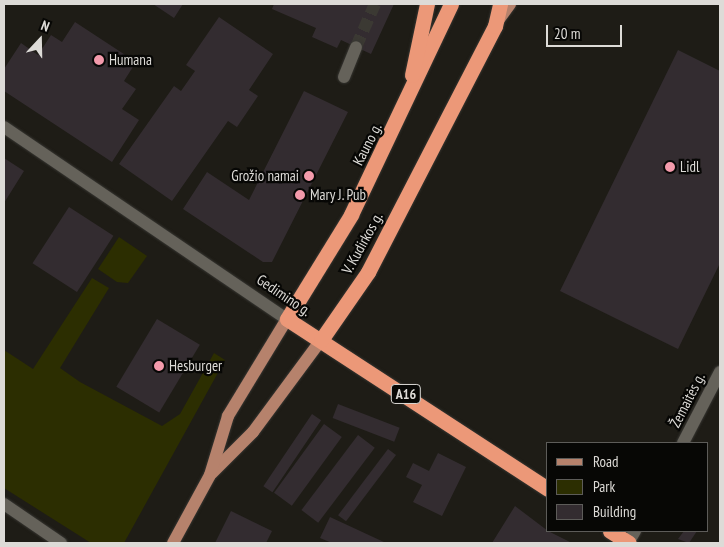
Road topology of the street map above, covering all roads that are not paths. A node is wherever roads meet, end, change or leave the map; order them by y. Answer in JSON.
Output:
{"nodes":[{"id":1,"x":427,"y":4,"type":"edge"},
{"id":2,"x":452,"y":4,"type":"edge"},
{"id":3,"x":500,"y":4,"type":"edge"},
{"id":4,"x":510,"y":4,"type":"edge"},
{"id":5,"x":494,"y":26,"type":"junction"},
{"id":6,"x":356,"y":47,"type":"tunnel mouth"},
{"id":7,"x":344,"y":77,"type":"dead end"},
{"id":8,"x":404,"y":110,"type":"junction"},
{"id":9,"x":4,"y":127,"type":"edge"},
{"id":10,"x":288,"y":319,"type":"junction"},
{"id":11,"x":321,"y":340,"type":"junction"},
{"id":12,"x":720,"y":372,"type":"edge"},
{"id":13,"x":684,"y":442,"type":"edge"},
{"id":14,"x":210,"y":475,"type":"junction"},
{"id":15,"x":546,"y":488,"type":"edge"},
{"id":16,"x":4,"y":504,"type":"edge"},
{"id":17,"x":612,"y":532,"type":"edge"},
{"id":18,"x":630,"y":540,"type":"edge"},
{"id":19,"x":61,"y":543,"type":"edge"},
{"id":20,"x":173,"y":543,"type":"edge"}],
"edges":[{"from":1,"to":8,"type":"highway"},
{"from":2,"to":8,"type":"highway","name":"Kauno g."},
{"from":3,"to":5,"type":"highway"},
{"from":4,"to":5,"type":"main road","name":"V. Kudirkos g."},
{"from":5,"to":11,"type":"highway","name":"V. Kudirkos g."},
{"from":6,"to":7,"type":"street"},
{"from":8,"to":10,"type":"highway","name":"Kauno g."},
{"from":9,"to":10,"type":"street","name":"Gedimino g."},
{"from":10,"to":11,"type":"highway","name":"Gedimino g.","number":"A16"},
{"from":10,"to":14,"type":"main road","name":"V. Kudirkos g."},
{"from":11,"to":14,"type":"main road","name":"V. Kudirkos g."},
{"from":11,"to":15,"type":"highway","name":"Gedimino g.","number":"A16"},
{"from":12,"to":13,"type":"street","name":"Žemaitės g."},
{"from":14,"to":20,"type":"main road","name":"V. Kudirkos g."},
{"from":16,"to":19,"type":"street"},
{"from":17,"to":18,"type":"highway"}]}
